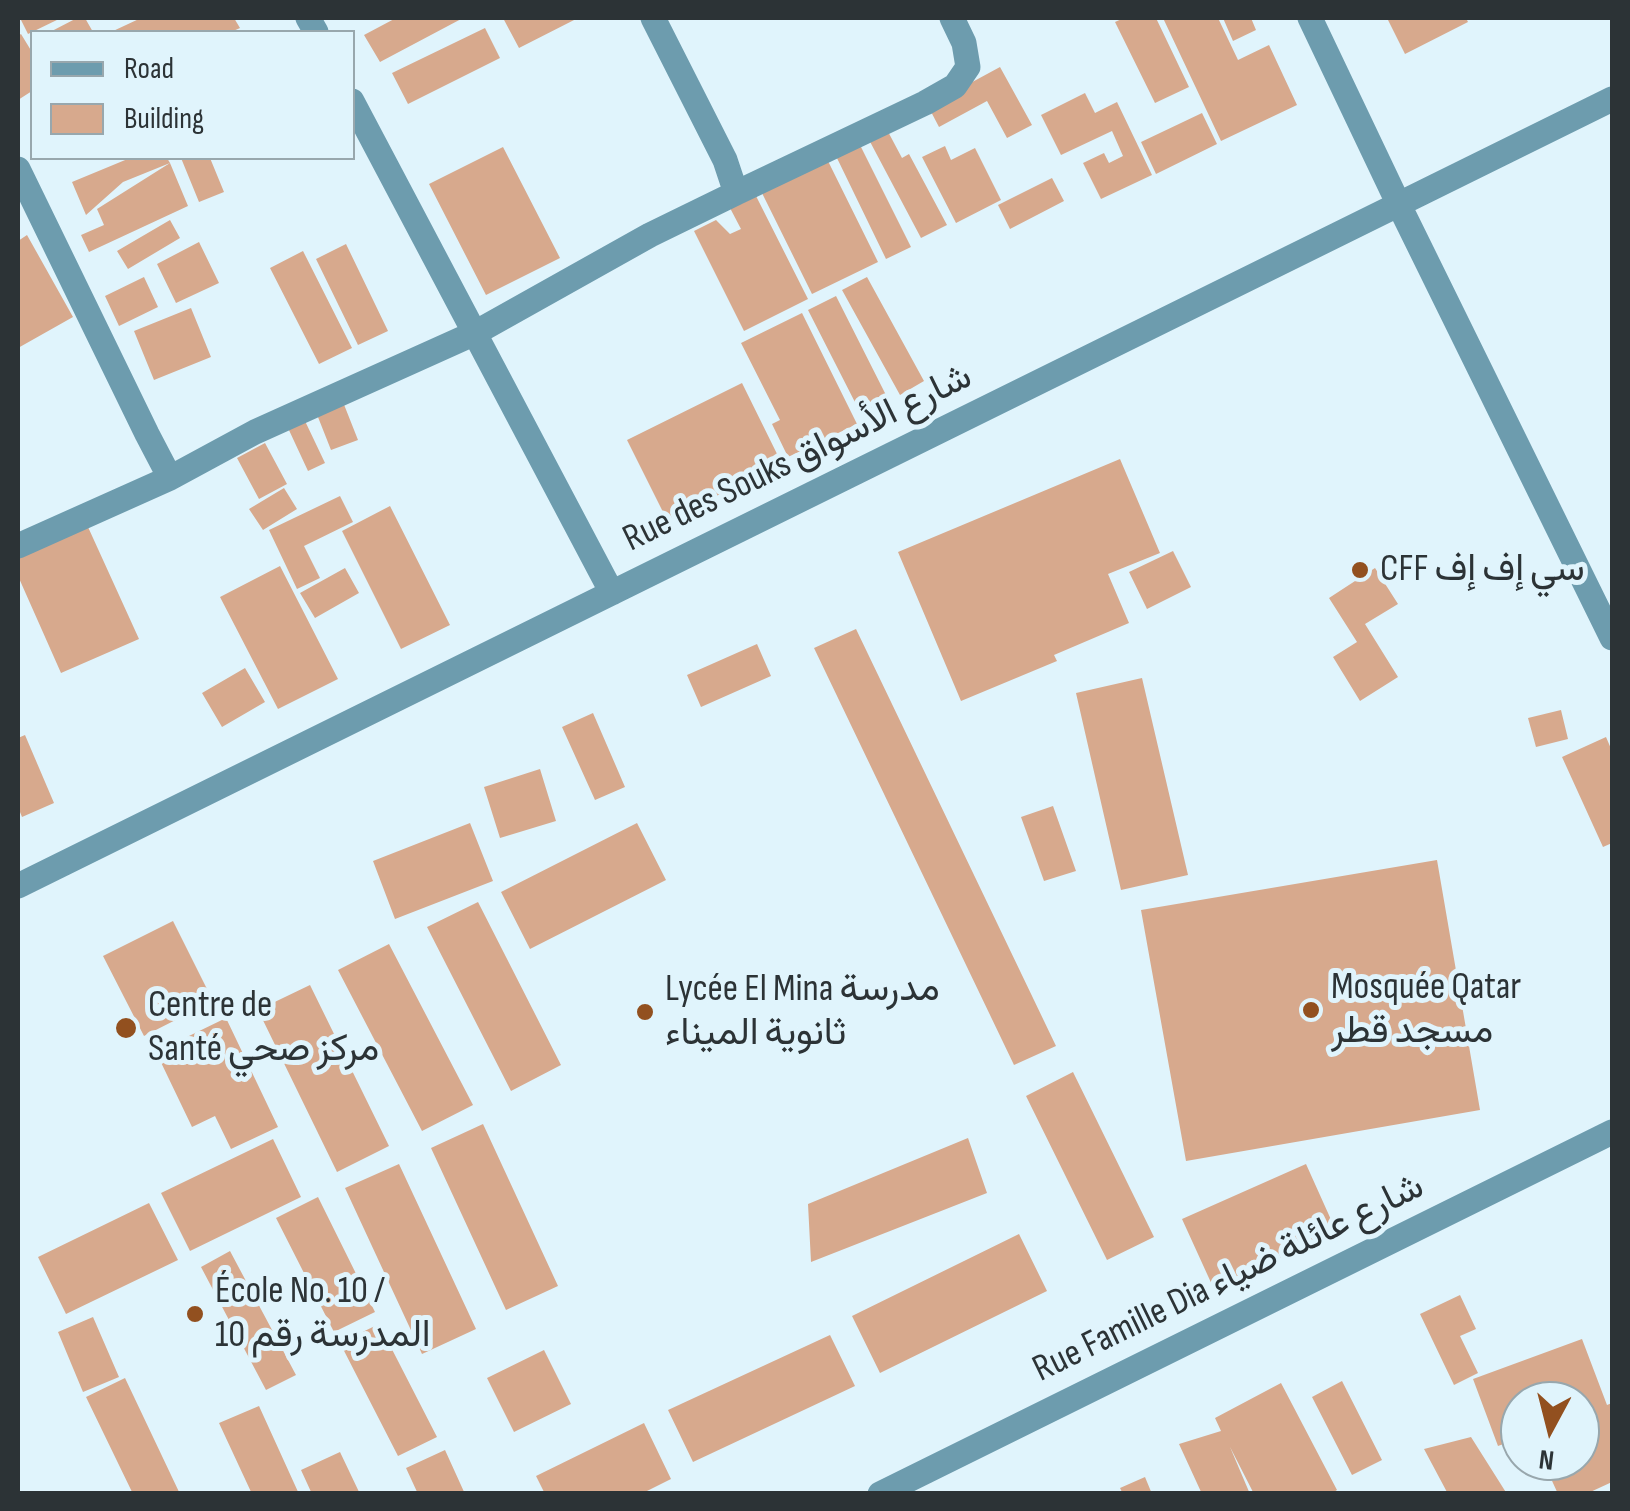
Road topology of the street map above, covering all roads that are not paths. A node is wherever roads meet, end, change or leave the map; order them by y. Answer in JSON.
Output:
{"nodes":[{"id":1,"x":653,"y":18,"type":"edge"},
{"id":2,"x":952,"y":18,"type":"edge"},
{"id":3,"x":1310,"y":18,"type":"edge"},
{"id":4,"x":1612,"y":99,"type":"edge"},
{"id":5,"x":355,"y":107,"type":"edge"},
{"id":6,"x":18,"y":169,"type":"edge"},
{"id":7,"x":736,"y":193,"type":"junction"},
{"id":8,"x":1399,"y":205,"type":"junction"},
{"id":9,"x":475,"y":334,"type":"junction"},
{"id":10,"x":170,"y":478,"type":"junction"},
{"id":11,"x":18,"y":546,"type":"edge"},
{"id":12,"x":612,"y":593,"type":"junction"},
{"id":13,"x":1612,"y":638,"type":"edge"},
{"id":14,"x":18,"y":886,"type":"edge"},
{"id":15,"x":1612,"y":1132,"type":"edge"},
{"id":16,"x":880,"y":1494,"type":"edge"}],
"edges":[{"from":1,"to":7,"type":"street"},
{"from":2,"to":7,"type":"street"},
{"from":3,"to":8,"type":"street"},
{"from":4,"to":8,"type":"street","name":"Rue des Souks شارع الأسواق"},
{"from":5,"to":9,"type":"street"},
{"from":6,"to":10,"type":"street"},
{"from":7,"to":9,"type":"street"},
{"from":8,"to":12,"type":"street","name":"Rue des Souks شارع الأسواق"},
{"from":8,"to":13,"type":"street"},
{"from":9,"to":10,"type":"street"},
{"from":9,"to":12,"type":"street"},
{"from":10,"to":11,"type":"street"},
{"from":12,"to":14,"type":"street","name":"Rue des Souks شارع الأسواق"},
{"from":15,"to":16,"type":"street","name":"Rue Famille Dia شارع عائلة ضياء"}]}
